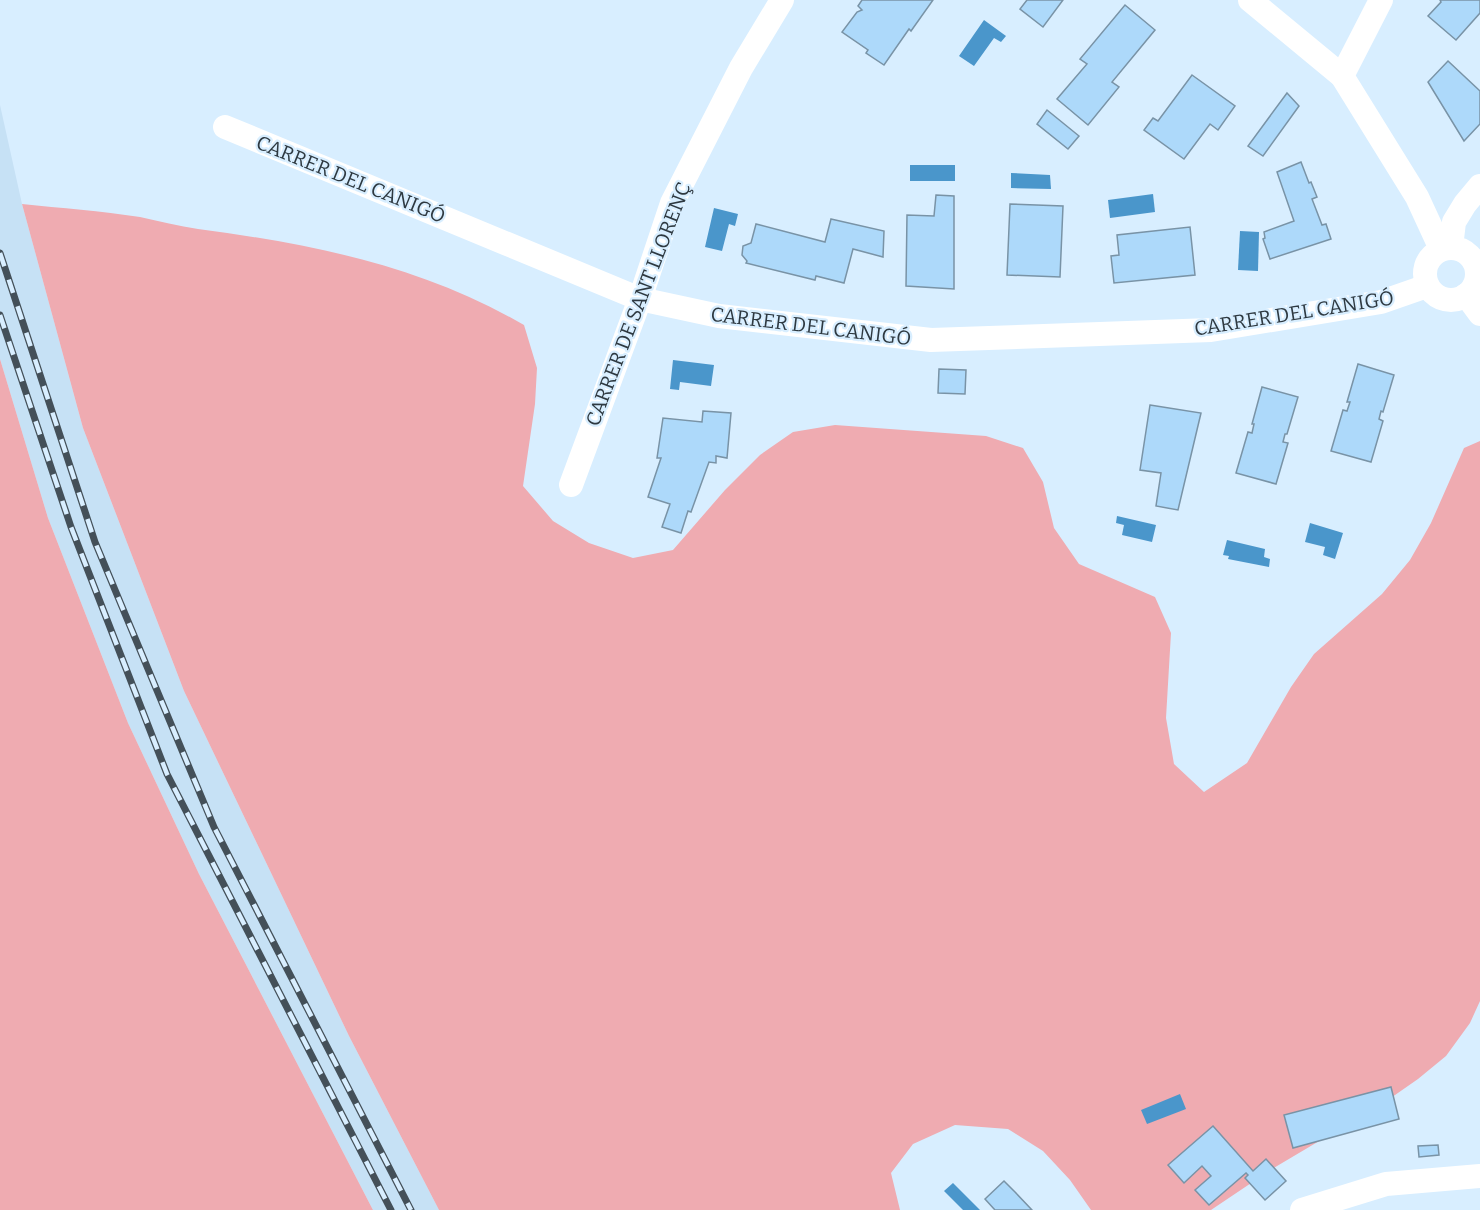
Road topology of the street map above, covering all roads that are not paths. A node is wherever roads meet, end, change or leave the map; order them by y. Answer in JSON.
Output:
{"nodes":[{"id":1,"x":782,"y":0,"type":"edge"},
{"id":2,"x":1250,"y":0,"type":"edge"},
{"id":3,"x":1381,"y":0,"type":"edge"},
{"id":4,"x":1342,"y":76,"type":"junction"},
{"id":5,"x":225,"y":127,"type":"dead end"},
{"id":6,"x":1480,"y":186,"type":"edge"},
{"id":7,"x":1446,"y":248,"type":"junction"},
{"id":8,"x":1427,"y":286,"type":"junction"},
{"id":9,"x":640,"y":299,"type":"junction"},
{"id":10,"x":1473,"y":304,"type":"edge"},
{"id":11,"x":571,"y":485,"type":"dead end"},
{"id":12,"x":1480,"y":1176,"type":"edge"},
{"id":13,"x":1302,"y":1210,"type":"edge"}],
"edges":[{"from":1,"to":9,"type":"street","name":"CARRER DE SANT LLORENÇ"},
{"from":2,"to":4,"type":"street"},
{"from":3,"to":4,"type":"street"},
{"from":4,"to":7,"type":"street"},
{"from":5,"to":9,"type":"street","name":"CARRER DEL CANIGÓ"},
{"from":6,"to":7,"type":"street"},
{"from":7,"to":8,"type":"street"},
{"from":7,"to":10,"type":"street"},
{"from":8,"to":9,"type":"street","name":"CARRER DEL CANIGÓ"},
{"from":8,"to":10,"type":"street"},
{"from":9,"to":11,"type":"street","name":"CARRER DE SANT LLORENÇ"},
{"from":12,"to":13,"type":"street"}]}
